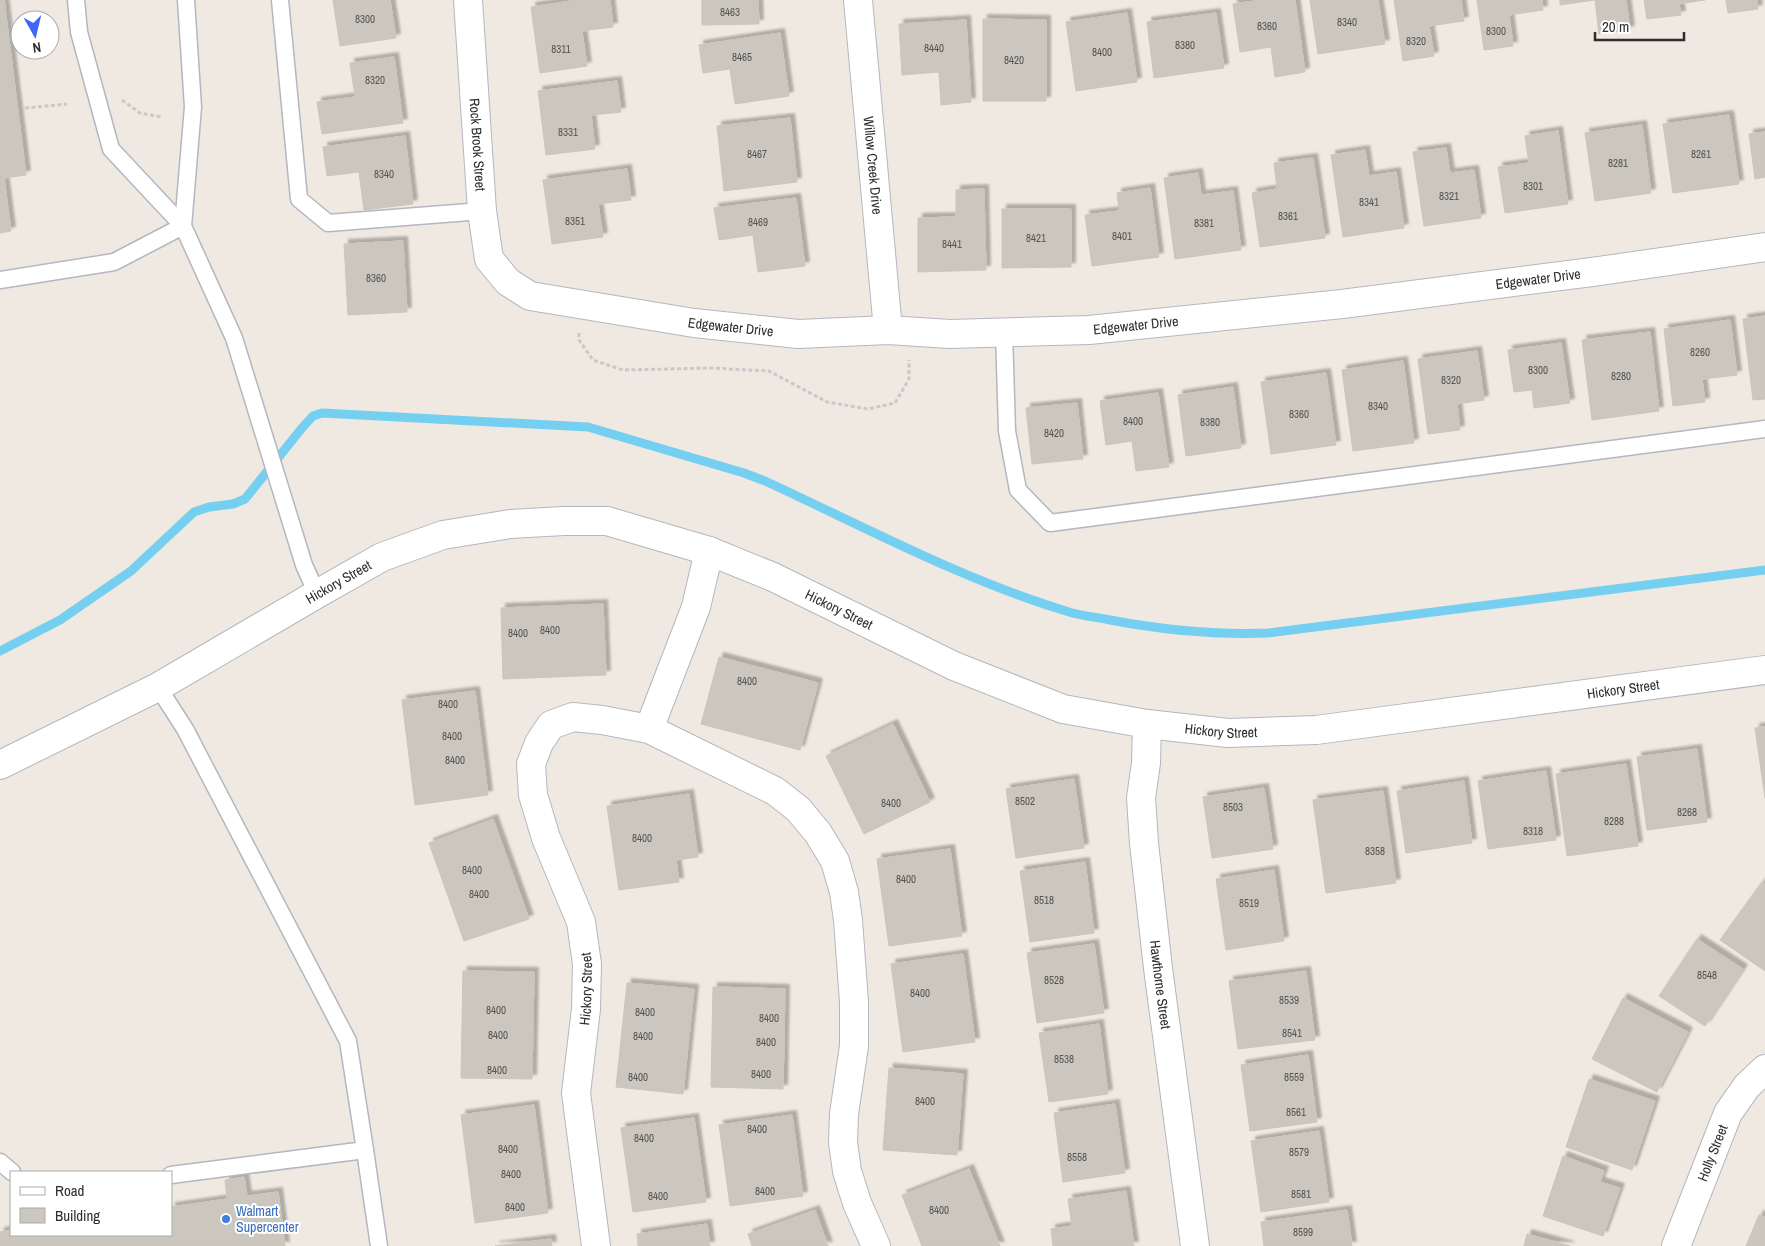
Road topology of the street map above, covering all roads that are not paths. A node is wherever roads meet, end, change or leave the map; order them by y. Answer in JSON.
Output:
{"nodes":[{"id":1,"x":76,"y":0,"type":"edge"},
{"id":2,"x":186,"y":0,"type":"edge"},
{"id":3,"x":280,"y":0,"type":"edge"},
{"id":4,"x":468,"y":0,"type":"edge"},
{"id":5,"x":858,"y":0,"type":"edge"},
{"id":6,"x":482,"y":211,"type":"junction"},
{"id":7,"x":183,"y":226,"type":"junction"},
{"id":8,"x":1765,"y":248,"type":"edge"},
{"id":9,"x":0,"y":280,"type":"edge"},
{"id":10,"x":508,"y":282,"type":"joint"},
{"id":11,"x":888,"y":330,"type":"junction"},
{"id":12,"x":1004,"y":332,"type":"junction"},
{"id":13,"x":1765,"y":430,"type":"edge"},
{"id":14,"x":709,"y":551,"type":"junction"},
{"id":15,"x":317,"y":594,"type":"junction"},
{"id":16,"x":1765,"y":670,"type":"edge"},
{"id":17,"x":158,"y":687,"type":"junction"},
{"id":18,"x":1147,"y":724,"type":"junction"},
{"id":19,"x":649,"y":729,"type":"junction"},
{"id":20,"x":0,"y":766,"type":"edge"},
{"id":21,"x":1765,"y":1069,"type":"edge"},
{"id":22,"x":365,"y":1150,"type":"junction"},
{"id":23,"x":0,"y":1162,"type":"edge"},
{"id":24,"x":11,"y":1171,"type":"edge"},
{"id":25,"x":172,"y":1175,"type":"edge"},
{"id":26,"x":379,"y":1246,"type":"edge"},
{"id":27,"x":596,"y":1246,"type":"edge"},
{"id":28,"x":876,"y":1246,"type":"edge"},
{"id":29,"x":1195,"y":1246,"type":"edge"},
{"id":30,"x":1676,"y":1246,"type":"edge"}],
"edges":[{"from":1,"to":7,"type":"lane"},
{"from":2,"to":7,"type":"lane"},
{"from":3,"to":6,"type":"lane"},
{"from":4,"to":6,"type":"street","name":"Rock Brook Street"},
{"from":5,"to":11,"type":"street","name":"Willow Creek Drive"},
{"from":6,"to":10,"type":"street","name":"Rock Brook Street"},
{"from":7,"to":9,"type":"lane"},
{"from":7,"to":15,"type":"lane"},
{"from":8,"to":12,"type":"street","name":"Edgewater Drive"},
{"from":10,"to":11,"type":"street","name":"Edgewater Drive"},
{"from":11,"to":12,"type":"street","name":"Edgewater Drive"},
{"from":12,"to":13,"type":"lane"},
{"from":14,"to":15,"type":"street","name":"Hickory Street"},
{"from":14,"to":18,"type":"street","name":"Hickory Street"},
{"from":14,"to":19,"type":"street"},
{"from":15,"to":17,"type":"street","name":"Hickory Street"},
{"from":16,"to":18,"type":"street","name":"Hickory Street"},
{"from":17,"to":20,"type":"street","name":"Hickory Street"},
{"from":17,"to":22,"type":"lane"},
{"from":18,"to":29,"type":"street","name":"Hawthorne Street"},
{"from":19,"to":27,"type":"street","name":"Hickory Street"},
{"from":19,"to":28,"type":"street","name":"Hickory Street"},
{"from":21,"to":30,"type":"street","name":"Holly Street"},
{"from":22,"to":25,"type":"lane"},
{"from":22,"to":26,"type":"lane"},
{"from":23,"to":24,"type":"lane"}]}
